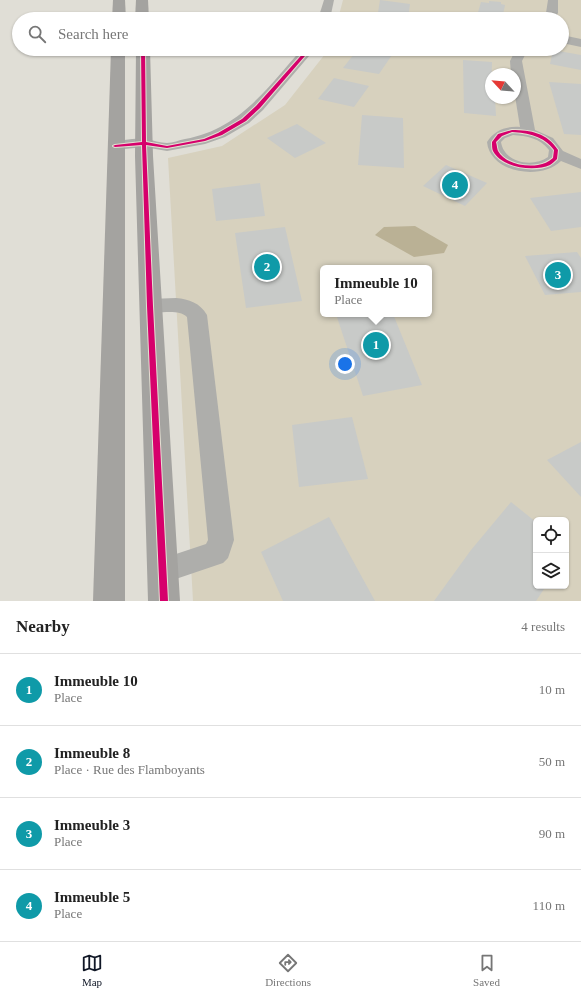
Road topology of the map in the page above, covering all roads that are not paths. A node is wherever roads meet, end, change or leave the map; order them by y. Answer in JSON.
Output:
{"nodes":[{"id":1,"x":119,"y":0,"type":"edge"},
{"id":2,"x":142,"y":0,"type":"edge"},
{"id":3,"x":329,"y":0,"type":"edge"},
{"id":4,"x":552,"y":0,"type":"edge"},
{"id":5,"x":119,"y":12,"type":"edge"},
{"id":6,"x":142,"y":12,"type":"edge"},
{"id":7,"x":326,"y":12,"type":"edge"},
{"id":8,"x":552,"y":12,"type":"edge"},
{"id":9,"x":569,"y":40,"type":"edge"},
{"id":10,"x":581,"y":42,"type":"edge"},
{"id":11,"x":118,"y":56,"type":"edge"},
{"id":12,"x":143,"y":56,"type":"edge"},
{"id":13,"x":303,"y":56,"type":"edge"},
{"id":14,"x":518,"y":56,"type":"edge"},
{"id":15,"x":528,"y":132,"type":"junction"},
{"id":16,"x":144,"y":150,"type":"junction"},
{"id":17,"x":115,"y":152,"type":"junction"},
{"id":18,"x":557,"y":154,"type":"junction"},
{"id":19,"x":581,"y":164,"type":"edge"},
{"id":20,"x":150,"y":306,"type":"junction"},
{"id":21,"x":164,"y":570,"type":"junction"},
{"id":22,"x":109,"y":601,"type":"edge"},
{"id":23,"x":164,"y":601,"type":"edge"}],
"edges":[{"from":1,"to":5,"type":"street"},
{"from":2,"to":6,"type":"street"},
{"from":3,"to":7,"type":"street"},
{"from":4,"to":8,"type":"street"},
{"from":9,"to":10,"type":"street"},
{"from":11,"to":17,"type":"street"},
{"from":12,"to":16,"type":"street"},
{"from":13,"to":16,"type":"street"},
{"from":14,"to":15,"type":"street"},
{"from":15,"to":18,"type":"street"},
{"from":15,"to":18,"type":"street"},
{"from":16,"to":17,"type":"street"},
{"from":16,"to":20,"type":"street"},
{"from":17,"to":22,"type":"street"},
{"from":18,"to":19,"type":"street"},
{"from":20,"to":21,"type":"street"},
{"from":20,"to":21,"type":"street"},
{"from":21,"to":23,"type":"street"}]}
